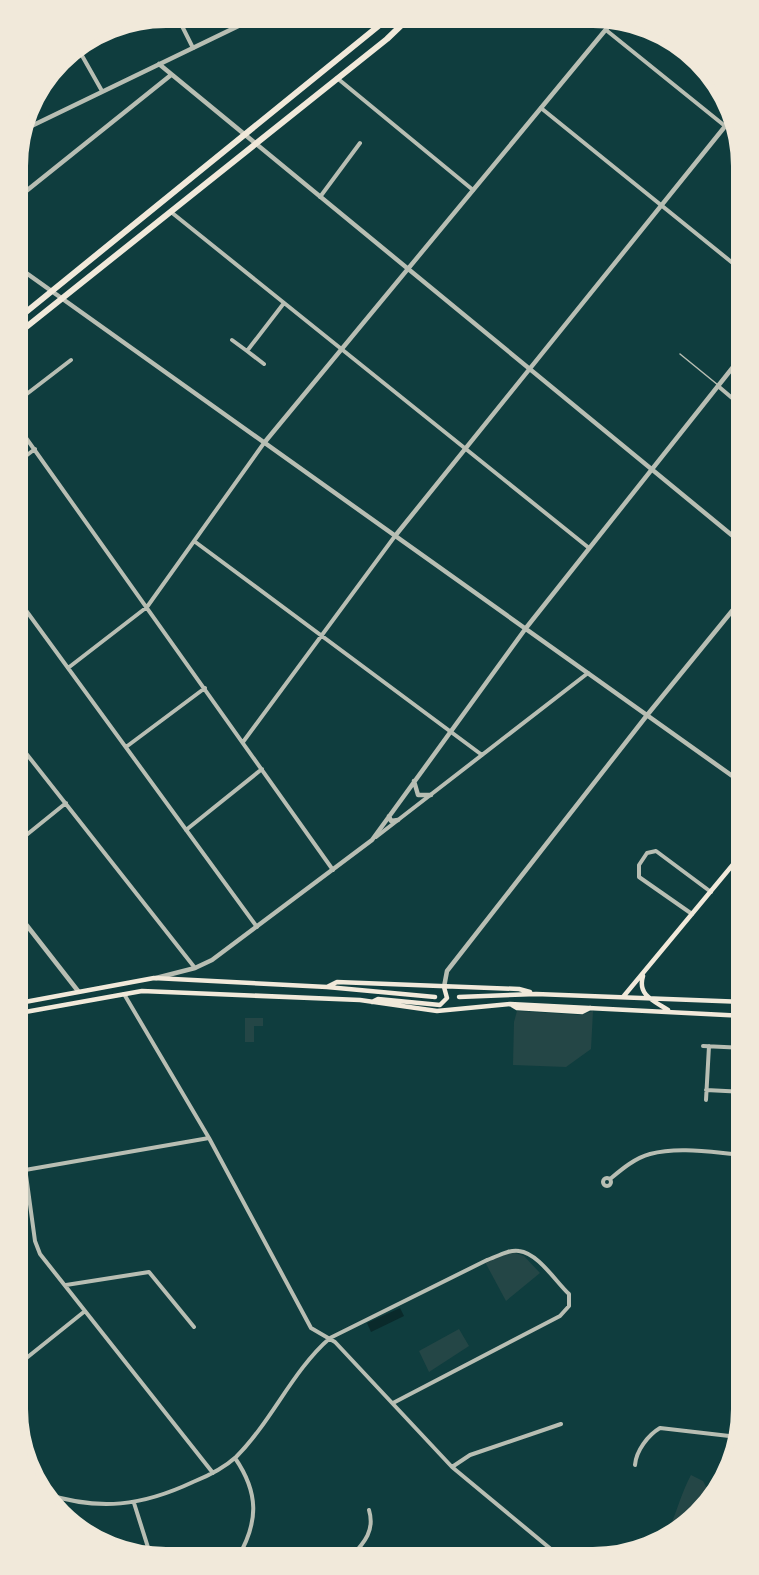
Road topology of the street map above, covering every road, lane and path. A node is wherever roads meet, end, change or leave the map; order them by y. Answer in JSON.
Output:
{"nodes":[{"id":1,"x":181,"y":24,"type":"edge"},
{"id":2,"x":242,"y":24,"type":"edge"},
{"id":3,"x":381,"y":24,"type":"edge"},
{"id":4,"x":403,"y":24,"type":"edge"},
{"id":5,"x":407,"y":24,"type":"edge"},
{"id":6,"x":610,"y":25,"type":"edge"},
{"id":7,"x":606,"y":30,"type":"junction"},
{"id":8,"x":387,"y":39,"type":"junction"},
{"id":9,"x":193,"y":48,"type":"junction"},
{"id":10,"x":80,"y":53,"type":"edge"},
{"id":11,"x":159,"y":64,"type":"junction"},
{"id":12,"x":171,"y":75,"type":"junction"},
{"id":13,"x":336,"y":77,"type":"junction"},
{"id":14,"x":102,"y":91,"type":"junction"},
{"id":15,"x":541,"y":108,"type":"junction"},
{"id":16,"x":728,"y":123,"type":"edge"},
{"id":17,"x":30,"y":126,"type":"edge"},
{"id":18,"x":725,"y":126,"type":"junction"},
{"id":19,"x":244,"y":134,"type":"junction"},
{"id":20,"x":254,"y":143,"type":"junction"},
{"id":21,"x":360,"y":143,"type":"dead end"},
{"id":22,"x":473,"y":190,"type":"junction"},
{"id":23,"x":24,"y":193,"type":"edge"},
{"id":24,"x":320,"y":197,"type":"junction"},
{"id":25,"x":662,"y":204,"type":"junction"},
{"id":26,"x":171,"y":212,"type":"junction"},
{"id":27,"x":735,"y":264,"type":"edge"},
{"id":28,"x":408,"y":269,"type":"junction"},
{"id":29,"x":24,"y":271,"type":"edge"},
{"id":30,"x":53,"y":291,"type":"junction"},
{"id":31,"x":63,"y":299,"type":"junction"},
{"id":32,"x":284,"y":303,"type":"junction"},
{"id":33,"x":24,"y":314,"type":"edge"},
{"id":34,"x":24,"y":329,"type":"edge"},
{"id":35,"x":232,"y":340,"type":"dead end"},
{"id":36,"x":341,"y":349,"type":"junction"},
{"id":37,"x":247,"y":351,"type":"junction"},
{"id":38,"x":680,"y":354,"type":"dead end"},
{"id":39,"x":71,"y":360,"type":"dead end"},
{"id":40,"x":264,"y":364,"type":"dead end"},
{"id":41,"x":735,"y":365,"type":"edge"},
{"id":42,"x":530,"y":369,"type":"junction"},
{"id":43,"x":718,"y":386,"type":"junction"},
{"id":44,"x":24,"y":397,"type":"edge"},
{"id":45,"x":735,"y":399,"type":"edge"},
{"id":46,"x":24,"y":434,"type":"edge"},
{"id":47,"x":264,"y":443,"type":"junction"},
{"id":48,"x":465,"y":448,"type":"junction"},
{"id":49,"x":35,"y":449,"type":"junction"},
{"id":50,"x":24,"y":457,"type":"edge"},
{"id":51,"x":652,"y":469,"type":"junction"},
{"id":52,"x":395,"y":536,"type":"junction"},
{"id":53,"x":735,"y":538,"type":"edge"},
{"id":54,"x":194,"y":541,"type":"junction"},
{"id":55,"x":589,"y":548,"type":"junction"},
{"id":56,"x":147,"y":607,"type":"junction"},
{"id":57,"x":735,"y":607,"type":"edge"},
{"id":58,"x":24,"y":608,"type":"edge"},
{"id":59,"x":525,"y":628,"type":"junction"},
{"id":60,"x":323,"y":635,"type":"junction"},
{"id":61,"x":68,"y":668,"type":"junction"},
{"id":62,"x":589,"y":673,"type":"junction"},
{"id":63,"x":205,"y":688,"type":"junction"},
{"id":64,"x":648,"y":714,"type":"junction"},
{"id":65,"x":451,"y":732,"type":"junction"},
{"id":66,"x":243,"y":742,"type":"junction"},
{"id":67,"x":126,"y":747,"type":"junction"},
{"id":68,"x":24,"y":750,"type":"edge"},
{"id":69,"x":482,"y":755,"type":"junction"},
{"id":70,"x":262,"y":770,"type":"junction"},
{"id":71,"x":735,"y":778,"type":"edge"},
{"id":72,"x":414,"y":781,"type":"junction"},
{"id":73,"x":431,"y":795,"type":"junction"},
{"id":74,"x":66,"y":803,"type":"junction"},
{"id":75,"x":389,"y":816,"type":"junction"},
{"id":76,"x":398,"y":820,"type":"junction"},
{"id":77,"x":186,"y":830,"type":"junction"},
{"id":78,"x":24,"y":837,"type":"edge"},
{"id":79,"x":372,"y":840,"type":"junction"},
{"id":80,"x":735,"y":862,"type":"edge"},
{"id":81,"x":333,"y":870,"type":"junction"},
{"id":82,"x":711,"y":892,"type":"junction"},
{"id":83,"x":693,"y":915,"type":"junction"},
{"id":84,"x":24,"y":922,"type":"edge"},
{"id":85,"x":257,"y":927,"type":"junction"},
{"id":86,"x":195,"y":968,"type":"junction"},
{"id":87,"x":447,"y":971,"type":"junction"},
{"id":88,"x":643,"y":974,"type":"junction"},
{"id":89,"x":154,"y":978,"type":"junction"},
{"id":90,"x":327,"y":987,"type":"junction"},
{"id":91,"x":444,"y":987,"type":"junction"},
{"id":92,"x":456,"y":987,"type":"junction"},
{"id":93,"x":78,"y":991,"type":"junction"},
{"id":94,"x":124,"y":994,"type":"junction"},
{"id":95,"x":536,"y":994,"type":"junction"},
{"id":96,"x":459,"y":997,"type":"dead end"},
{"id":97,"x":623,"y":997,"type":"junction"},
{"id":98,"x":435,"y":998,"type":"dead end"},
{"id":99,"x":652,"y":999,"type":"junction"},
{"id":100,"x":24,"y":1002,"type":"edge"},
{"id":101,"x":372,"y":1002,"type":"junction"},
{"id":102,"x":735,"y":1002,"type":"edge"},
{"id":103,"x":24,"y":1012,"type":"edge"},
{"id":104,"x":670,"y":1012,"type":"junction"},
{"id":105,"x":735,"y":1016,"type":"edge"},
{"id":106,"x":735,"y":1047,"type":"edge"},
{"id":107,"x":706,"y":1090,"type":"junction"},
{"id":108,"x":735,"y":1091,"type":"edge"},
{"id":109,"x":706,"y":1100,"type":"dead end"},
{"id":110,"x":210,"y":1138,"type":"junction"},
{"id":111,"x":735,"y":1155,"type":"edge"},
{"id":112,"x":24,"y":1163,"type":"edge"},
{"id":113,"x":25,"y":1170,"type":"junction"},
{"id":114,"x":610,"y":1179,"type":"dead end"},
{"id":115,"x":66,"y":1285,"type":"junction"},
{"id":116,"x":85,"y":1311,"type":"junction"},
{"id":117,"x":194,"y":1327,"type":"dead end"},
{"id":118,"x":330,"y":1338,"type":"junction"},
{"id":119,"x":24,"y":1360,"type":"edge"},
{"id":120,"x":393,"y":1403,"type":"junction"},
{"id":121,"x":561,"y":1424,"type":"dead end"},
{"id":122,"x":732,"y":1436,"type":"edge"},
{"id":123,"x":235,"y":1458,"type":"junction"},
{"id":124,"x":635,"y":1465,"type":"dead end"},
{"id":125,"x":452,"y":1467,"type":"junction"},
{"id":126,"x":213,"y":1473,"type":"junction"},
{"id":127,"x":54,"y":1496,"type":"edge"},
{"id":128,"x":134,"y":1503,"type":"junction"},
{"id":129,"x":369,"y":1510,"type":"dead end"},
{"id":130,"x":359,"y":1549,"type":"edge"},
{"id":131,"x":149,"y":1550,"type":"edge"},
{"id":132,"x":242,"y":1551,"type":"edge"},
{"id":133,"x":553,"y":1551,"type":"edge"}],
"edges":[{"from":1,"to":9,"type":"street"},
{"from":2,"to":9,"type":"street"},
{"from":3,"to":19,"type":"highway"},
{"from":4,"to":8,"type":"highway"},
{"from":5,"to":8,"type":"highway"},
{"from":6,"to":7,"type":"street"},
{"from":7,"to":15,"type":"street"},
{"from":7,"to":18,"type":"street"},
{"from":8,"to":13,"type":"highway"},
{"from":9,"to":11,"type":"street"},
{"from":10,"to":14,"type":"street"},
{"from":11,"to":12,"type":"street"},
{"from":11,"to":14,"type":"street"},
{"from":12,"to":19,"type":"street"},
{"from":12,"to":23,"type":"street"},
{"from":13,"to":20,"type":"highway"},
{"from":13,"to":22,"type":"street"},
{"from":14,"to":17,"type":"street"},
{"from":15,"to":22,"type":"street"},
{"from":15,"to":25,"type":"street"},
{"from":16,"to":18,"type":"street"},
{"from":18,"to":25,"type":"street"},
{"from":19,"to":20,"type":"street"},
{"from":19,"to":30,"type":"highway"},
{"from":20,"to":24,"type":"street"},
{"from":20,"to":26,"type":"highway"},
{"from":21,"to":24,"type":"street"},
{"from":22,"to":28,"type":"street"},
{"from":24,"to":28,"type":"street"},
{"from":25,"to":27,"type":"street"},
{"from":25,"to":42,"type":"street"},
{"from":26,"to":31,"type":"highway"},
{"from":26,"to":32,"type":"street"},
{"from":28,"to":36,"type":"street"},
{"from":28,"to":42,"type":"street"},
{"from":29,"to":30,"type":"street"},
{"from":30,"to":31,"type":"street"},
{"from":30,"to":33,"type":"highway"},
{"from":31,"to":34,"type":"highway"},
{"from":31,"to":47,"type":"street"},
{"from":32,"to":36,"type":"street"},
{"from":32,"to":37,"type":"street"},
{"from":35,"to":37,"type":"street"},
{"from":36,"to":47,"type":"street"},
{"from":36,"to":48,"type":"street"},
{"from":37,"to":40,"type":"street"},
{"from":38,"to":43,"type":"lane"},
{"from":39,"to":44,"type":"street"},
{"from":41,"to":43,"type":"street"},
{"from":42,"to":48,"type":"street"},
{"from":42,"to":51,"type":"street"},
{"from":43,"to":45,"type":"street"},
{"from":43,"to":51,"type":"street"},
{"from":46,"to":49,"type":"street"},
{"from":47,"to":52,"type":"street"},
{"from":47,"to":54,"type":"street"},
{"from":48,"to":52,"type":"street"},
{"from":48,"to":55,"type":"street"},
{"from":49,"to":50,"type":"street"},
{"from":49,"to":56,"type":"street"},
{"from":51,"to":53,"type":"street"},
{"from":51,"to":55,"type":"street"},
{"from":52,"to":59,"type":"street"},
{"from":52,"to":60,"type":"street"},
{"from":54,"to":56,"type":"street"},
{"from":54,"to":60,"type":"street"},
{"from":55,"to":59,"type":"street"},
{"from":56,"to":61,"type":"street"},
{"from":56,"to":63,"type":"street"},
{"from":57,"to":64,"type":"street"},
{"from":58,"to":61,"type":"street"},
{"from":59,"to":62,"type":"street"},
{"from":59,"to":65,"type":"street"},
{"from":60,"to":65,"type":"street"},
{"from":60,"to":66,"type":"street"},
{"from":61,"to":67,"type":"street"},
{"from":62,"to":64,"type":"street"},
{"from":62,"to":69,"type":"street"},
{"from":63,"to":66,"type":"street"},
{"from":63,"to":67,"type":"street"},
{"from":64,"to":71,"type":"street"},
{"from":64,"to":87,"type":"street"},
{"from":65,"to":69,"type":"street"},
{"from":65,"to":72,"type":"street"},
{"from":66,"to":70,"type":"street"},
{"from":67,"to":77,"type":"street"},
{"from":68,"to":74,"type":"street"},
{"from":69,"to":73,"type":"street"},
{"from":70,"to":77,"type":"street"},
{"from":70,"to":81,"type":"street"},
{"from":72,"to":73,"type":"street"},
{"from":72,"to":75,"type":"street"},
{"from":73,"to":76,"type":"street"},
{"from":74,"to":78,"type":"street"},
{"from":74,"to":86,"type":"street"},
{"from":75,"to":76,"type":"street"},
{"from":75,"to":79,"type":"street"},
{"from":76,"to":79,"type":"street"},
{"from":77,"to":85,"type":"street"},
{"from":79,"to":81,"type":"street"},
{"from":80,"to":82,"type":"main road"},
{"from":81,"to":85,"type":"street"},
{"from":82,"to":83,"type":"main road"},
{"from":82,"to":83,"type":"street"},
{"from":83,"to":88,"type":"main road"},
{"from":84,"to":93,"type":"street"},
{"from":85,"to":86,"type":"street"},
{"from":86,"to":89,"type":"street"},
{"from":87,"to":91,"type":"street"},
{"from":87,"to":92,"type":"street"},
{"from":88,"to":97,"type":"main road"},
{"from":88,"to":99,"type":"main road"},
{"from":89,"to":90,"type":"main road"},
{"from":89,"to":93,"type":"main road"},
{"from":90,"to":91,"type":"main road"},
{"from":90,"to":98,"type":"main road"},
{"from":91,"to":92,"type":"main road"},
{"from":91,"to":101,"type":"main road"},
{"from":92,"to":95,"type":"main road"},
{"from":93,"to":100,"type":"main road"},
{"from":94,"to":101,"type":"main road"},
{"from":94,"to":103,"type":"main road"},
{"from":94,"to":110,"type":"street"},
{"from":95,"to":96,"type":"main road"},
{"from":95,"to":97,"type":"main road"},
{"from":97,"to":99,"type":"main road"},
{"from":99,"to":102,"type":"main road"},
{"from":99,"to":104,"type":"main road"},
{"from":101,"to":104,"type":"main road"},
{"from":104,"to":105,"type":"main road"},
{"from":106,"to":107,"type":"street"},
{"from":107,"to":108,"type":"street"},
{"from":107,"to":109,"type":"street"},
{"from":110,"to":113,"type":"street"},
{"from":110,"to":118,"type":"street"},
{"from":111,"to":114,"type":"street"},
{"from":112,"to":113,"type":"street"},
{"from":113,"to":115,"type":"street"},
{"from":115,"to":116,"type":"street"},
{"from":115,"to":117,"type":"street"},
{"from":116,"to":119,"type":"street"},
{"from":116,"to":126,"type":"street"},
{"from":118,"to":120,"type":"street"},
{"from":118,"to":120,"type":"street"},
{"from":118,"to":123,"type":"street"},
{"from":120,"to":125,"type":"street"},
{"from":121,"to":125,"type":"street"},
{"from":122,"to":124,"type":"street"},
{"from":123,"to":126,"type":"street"},
{"from":123,"to":132,"type":"street"},
{"from":125,"to":133,"type":"street"},
{"from":126,"to":128,"type":"street"},
{"from":127,"to":128,"type":"street"},
{"from":128,"to":131,"type":"street"},
{"from":129,"to":130,"type":"street"}]}
